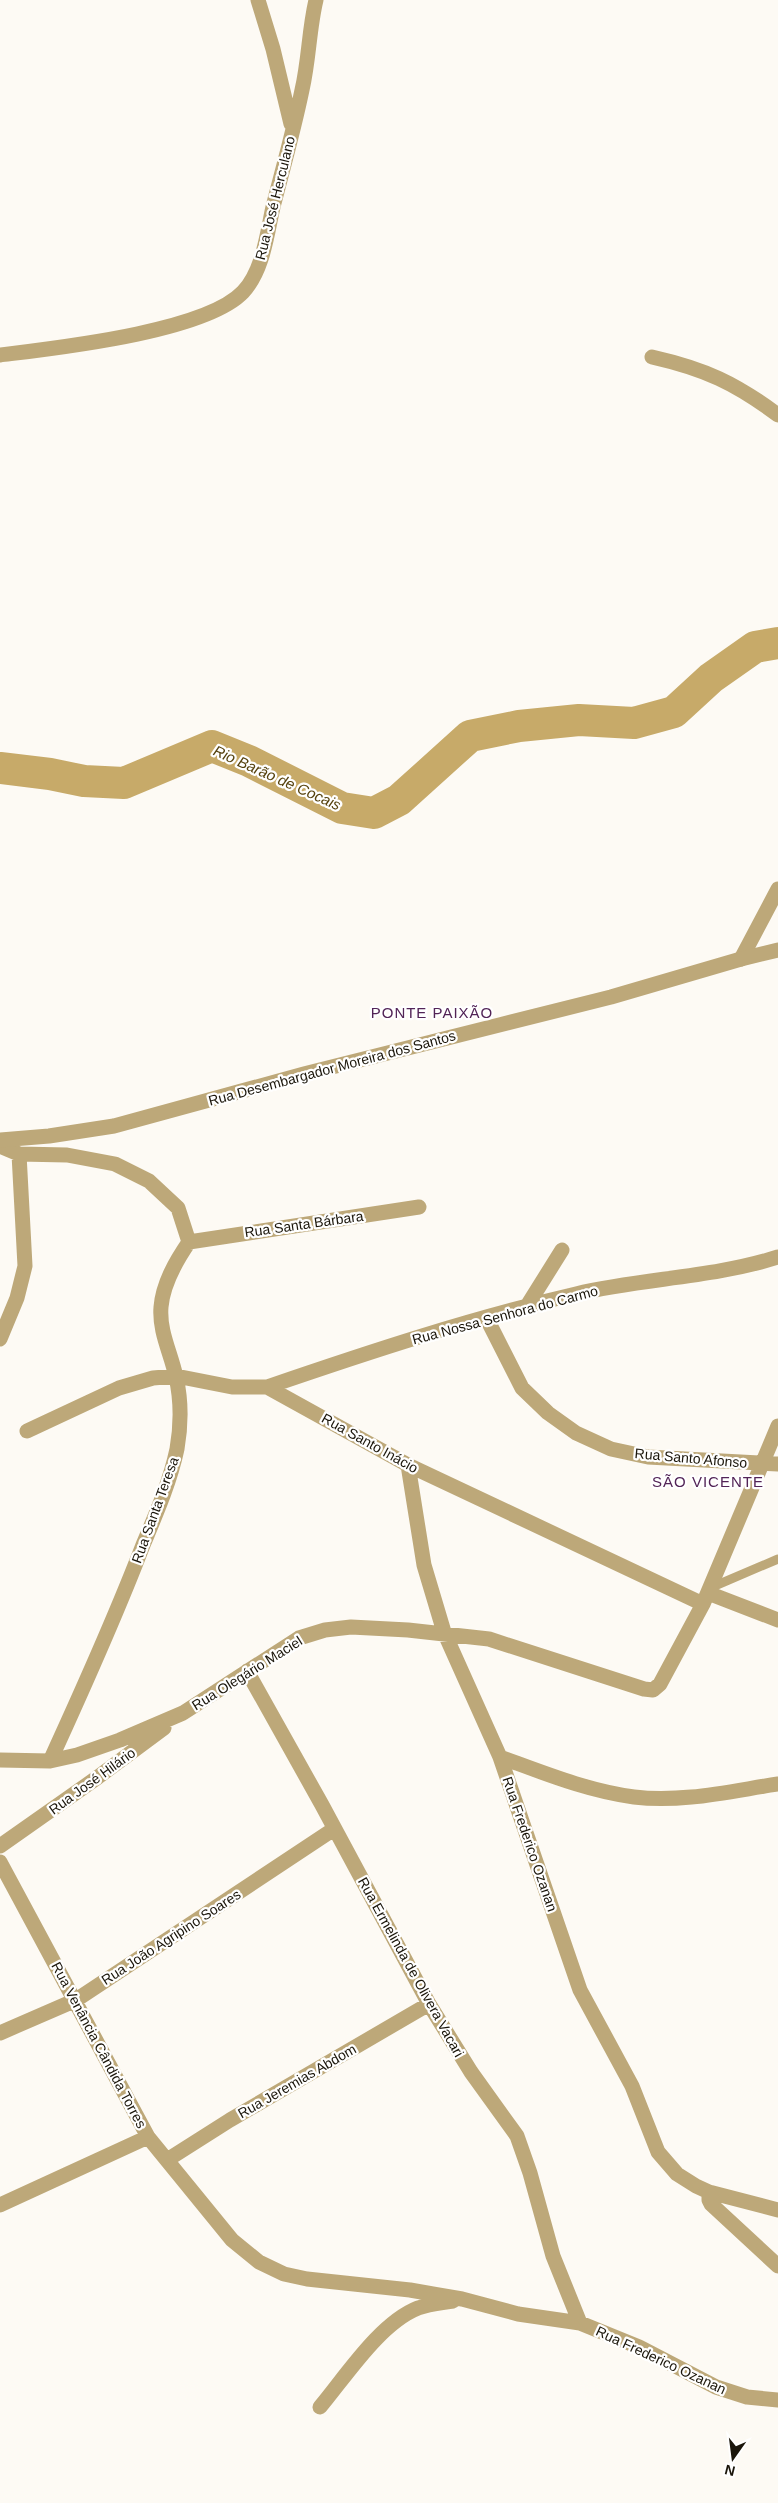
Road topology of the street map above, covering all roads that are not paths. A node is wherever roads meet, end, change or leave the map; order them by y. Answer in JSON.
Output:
{"nodes":[{"id":1,"x":258,"y":0,"type":"edge"},
{"id":2,"x":316,"y":0,"type":"edge"},
{"id":3,"x":292,"y":130,"type":"junction"},
{"id":4,"x":0,"y":355,"type":"edge"},
{"id":5,"x":652,"y":357,"type":"dead end"},
{"id":6,"x":778,"y":415,"type":"edge"},
{"id":7,"x":778,"y":889,"type":"edge"},
{"id":8,"x":778,"y":950,"type":"edge"},
{"id":9,"x":741,"y":959,"type":"junction"},
{"id":10,"x":0,"y":1140,"type":"edge"},
{"id":11,"x":0,"y":1146,"type":"edge"},
{"id":12,"x":19,"y":1154,"type":"junction"},
{"id":13,"x":419,"y":1207,"type":"dead end"},
{"id":14,"x":189,"y":1242,"type":"junction"},
{"id":15,"x":562,"y":1250,"type":"dead end"},
{"id":16,"x":778,"y":1257,"type":"edge"},
{"id":17,"x":527,"y":1306,"type":"junction"},
{"id":18,"x":487,"y":1319,"type":"junction"},
{"id":19,"x":0,"y":1339,"type":"edge"},
{"id":20,"x":176,"y":1376,"type":"junction"},
{"id":21,"x":267,"y":1387,"type":"junction"},
{"id":22,"x":778,"y":1426,"type":"edge"},
{"id":23,"x":27,"y":1431,"type":"dead end"},
{"id":24,"x":771,"y":1464,"type":"edge"},
{"id":25,"x":408,"y":1465,"type":"junction"},
{"id":26,"x":778,"y":1559,"type":"edge"},
{"id":27,"x":707,"y":1595,"type":"junction"},
{"id":28,"x":778,"y":1620,"type":"edge"},
{"id":29,"x":444,"y":1632,"type":"junction"},
{"id":30,"x":247,"y":1671,"type":"junction"},
{"id":31,"x":183,"y":1714,"type":"junction"},
{"id":32,"x":500,"y":1757,"type":"junction"},
{"id":33,"x":0,"y":1760,"type":"edge"},
{"id":34,"x":50,"y":1761,"type":"junction"},
{"id":35,"x":778,"y":1784,"type":"edge"},
{"id":36,"x":334,"y":1829,"type":"junction"},
{"id":37,"x":0,"y":1846,"type":"edge"},
{"id":38,"x":0,"y":1862,"type":"edge"},
{"id":39,"x":76,"y":2000,"type":"junction"},
{"id":40,"x":429,"y":2004,"type":"junction"},
{"id":41,"x":0,"y":2033,"type":"edge"},
{"id":42,"x":148,"y":2137,"type":"junction"},
{"id":43,"x":167,"y":2160,"type":"junction"},
{"id":44,"x":709,"y":2192,"type":"junction"},
{"id":45,"x":0,"y":2204,"type":"edge"},
{"id":46,"x":778,"y":2210,"type":"edge"},
{"id":47,"x":778,"y":2266,"type":"edge"},
{"id":48,"x":462,"y":2299,"type":"junction"},
{"id":49,"x":580,"y":2323,"type":"junction"},
{"id":50,"x":778,"y":2400,"type":"edge"},
{"id":51,"x":320,"y":2407,"type":"dead end"}],
"edges":[{"from":1,"to":3,"type":"street"},
{"from":2,"to":3,"type":"street","name":"Rua José Herculano"},
{"from":3,"to":4,"type":"street","name":"Rua José Herculano"},
{"from":5,"to":6,"type":"street"},
{"from":7,"to":9,"type":"street"},
{"from":8,"to":9,"type":"street","name":"Rua Desembargador Moreira dos Santos"},
{"from":9,"to":10,"type":"street","name":"Rua Desembargador Moreira dos Santos"},
{"from":11,"to":12,"type":"street"},
{"from":12,"to":14,"type":"street"},
{"from":12,"to":19,"type":"street"},
{"from":13,"to":14,"type":"street","name":"Rua Santa Bárbara"},
{"from":14,"to":20,"type":"street","name":"Rua Santa Teresa"},
{"from":15,"to":17,"type":"street"},
{"from":16,"to":17,"type":"street","name":"Rua Nossa Senhora do Carmo"},
{"from":17,"to":18,"type":"street","name":"Rua Nossa Senhora do Carmo"},
{"from":18,"to":21,"type":"street","name":"Rua Nossa Senhora do Carmo"},
{"from":18,"to":24,"type":"street","name":"Rua Santo Afonso"},
{"from":20,"to":21,"type":"street","name":"Rua Santo Inácio"},
{"from":20,"to":23,"type":"street","name":"Rua Santo Inácio"},
{"from":20,"to":34,"type":"street","name":"Rua Santa Teresa"},
{"from":21,"to":25,"type":"street","name":"Rua Santo Inácio"},
{"from":22,"to":24,"type":"street"},
{"from":24,"to":27,"type":"street"},
{"from":25,"to":27,"type":"street","name":"Rua Santo Inácio"},
{"from":25,"to":29,"type":"street","name":"Rua Frederico Ozanan"},
{"from":26,"to":27,"type":"lane"},
{"from":27,"to":28,"type":"street","name":"Rua Santo Inácio"},
{"from":27,"to":29,"type":"street","name":"Rua Olegário Maciel"},
{"from":29,"to":30,"type":"street","name":"Rua Olegário Maciel"},
{"from":29,"to":32,"type":"street","name":"Rua Frederico Ozanan"},
{"from":30,"to":31,"type":"street","name":"Rua Olegário Maciel"},
{"from":30,"to":36,"type":"street","name":"Rua Ermelinda de Olivera Vacari"},
{"from":31,"to":34,"type":"street","name":"Rua Olegário Maciel"},
{"from":31,"to":37,"type":"street","name":"Rua José Hilário"},
{"from":32,"to":35,"type":"street"},
{"from":32,"to":44,"type":"street","name":"Rua Frederico Ozanan"},
{"from":33,"to":34,"type":"street","name":"Rua Olegário Maciel"},
{"from":36,"to":39,"type":"street","name":"Rua João Agripino Soares"},
{"from":36,"to":40,"type":"street","name":"Rua Ermelinda de Olivera Vacari"},
{"from":38,"to":39,"type":"street","name":"Rua Venância Cândida Torres"},
{"from":39,"to":41,"type":"street","name":"Rua João Agripino Soares"},
{"from":39,"to":42,"type":"street","name":"Rua Venância Cândida Torres"},
{"from":40,"to":43,"type":"street","name":"Rua Jeremias Abdom"},
{"from":40,"to":49,"type":"street","name":"Rua Ermelinda de Olivera Vacari"},
{"from":42,"to":43,"type":"street"},
{"from":42,"to":45,"type":"street","name":"Rua Venância Cândida Torres"},
{"from":43,"to":48,"type":"street"},
{"from":44,"to":46,"type":"street","name":"Rua Frederico Ozanan"},
{"from":44,"to":47,"type":"street"},
{"from":48,"to":49,"type":"street","name":"Rua Frederico Ozanan"},
{"from":48,"to":51,"type":"street","name":"Rua Frederico Ozanan"},
{"from":49,"to":50,"type":"street","name":"Rua Frederico Ozanan"}]}
